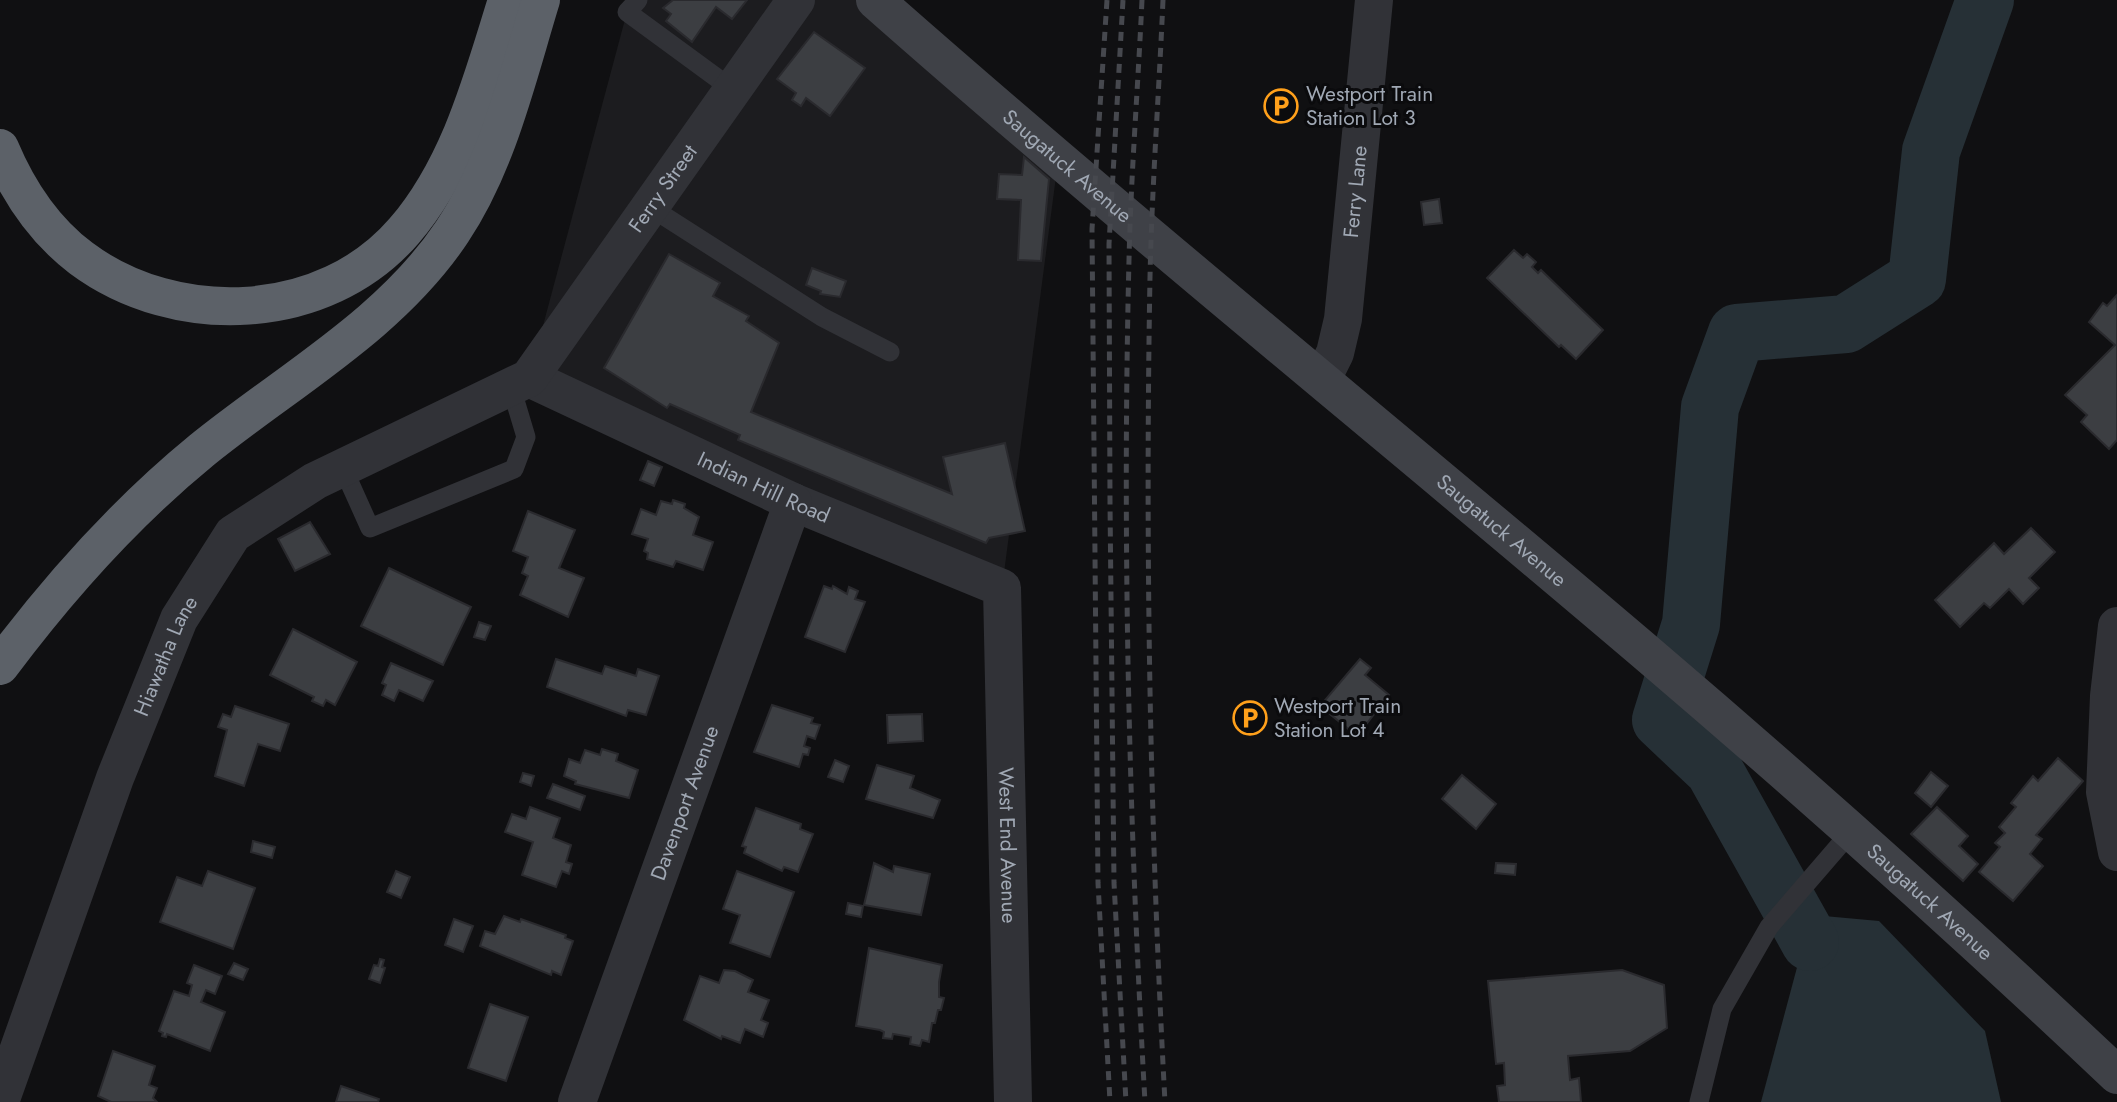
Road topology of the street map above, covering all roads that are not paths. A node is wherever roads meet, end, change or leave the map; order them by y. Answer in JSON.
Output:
{"nodes":[{"id":1,"x":507,"y":0,"type":"edge"},
{"id":2,"x":541,"y":0,"type":"edge"},
{"id":3,"x":638,"y":0,"type":"edge"},
{"id":4,"x":796,"y":0,"type":"edge"},
{"id":5,"x":875,"y":0,"type":"edge"},
{"id":6,"x":1374,"y":0,"type":"edge"},
{"id":7,"x":732,"y":89,"type":"junction"},
{"id":8,"x":0,"y":148,"type":"edge"},
{"id":9,"x":650,"y":207,"type":"junction"},
{"id":10,"x":890,"y":352,"type":"dead end"},
{"id":11,"x":1322,"y":379,"type":"junction"},
{"id":12,"x":520,"y":382,"type":"junction"},
{"id":13,"x":343,"y":468,"type":"junction"},
{"id":14,"x":793,"y":502,"type":"junction"},
{"id":15,"x":1002,"y":588,"type":"joint"},
{"id":16,"x":2117,"y":626,"type":"edge"},
{"id":17,"x":0,"y":666,"type":"edge"},
{"id":18,"x":1850,"y":833,"type":"junction"},
{"id":19,"x":2117,"y":852,"type":"edge"},
{"id":20,"x":2117,"y":1075,"type":"edge"},
{"id":21,"x":0,"y":1102,"type":"edge"},
{"id":22,"x":578,"y":1102,"type":"edge"},
{"id":23,"x":1013,"y":1102,"type":"edge"},
{"id":24,"x":1699,"y":1102,"type":"edge"}],
"edges":[{"from":1,"to":8,"type":"highway"},
{"from":2,"to":17,"type":"highway"},
{"from":3,"to":7,"type":"lane"},
{"from":4,"to":7,"type":"street","name":"Ferry Street"},
{"from":5,"to":11,"type":"main road","name":"Saugatuck Avenue"},
{"from":6,"to":11,"type":"street","name":"Ferry Lane"},
{"from":7,"to":9,"type":"street","name":"Ferry Street"},
{"from":9,"to":10,"type":"lane"},
{"from":9,"to":12,"type":"street","name":"Ferry Street"},
{"from":11,"to":18,"type":"main road","name":"Saugatuck Avenue"},
{"from":12,"to":13,"type":"street","name":"Hiawatha Lane"},
{"from":12,"to":13,"type":"lane"},
{"from":12,"to":14,"type":"street","name":"Indian Hill Road"},
{"from":13,"to":21,"type":"street","name":"Hiawatha Lane"},
{"from":14,"to":15,"type":"street","name":"Indian Hill Road"},
{"from":14,"to":22,"type":"street","name":"Davenport Avenue"},
{"from":15,"to":23,"type":"street","name":"West End Avenue"},
{"from":16,"to":19,"type":"street"},
{"from":18,"to":20,"type":"main road","name":"Saugatuck Avenue"},
{"from":18,"to":24,"type":"lane"}]}
